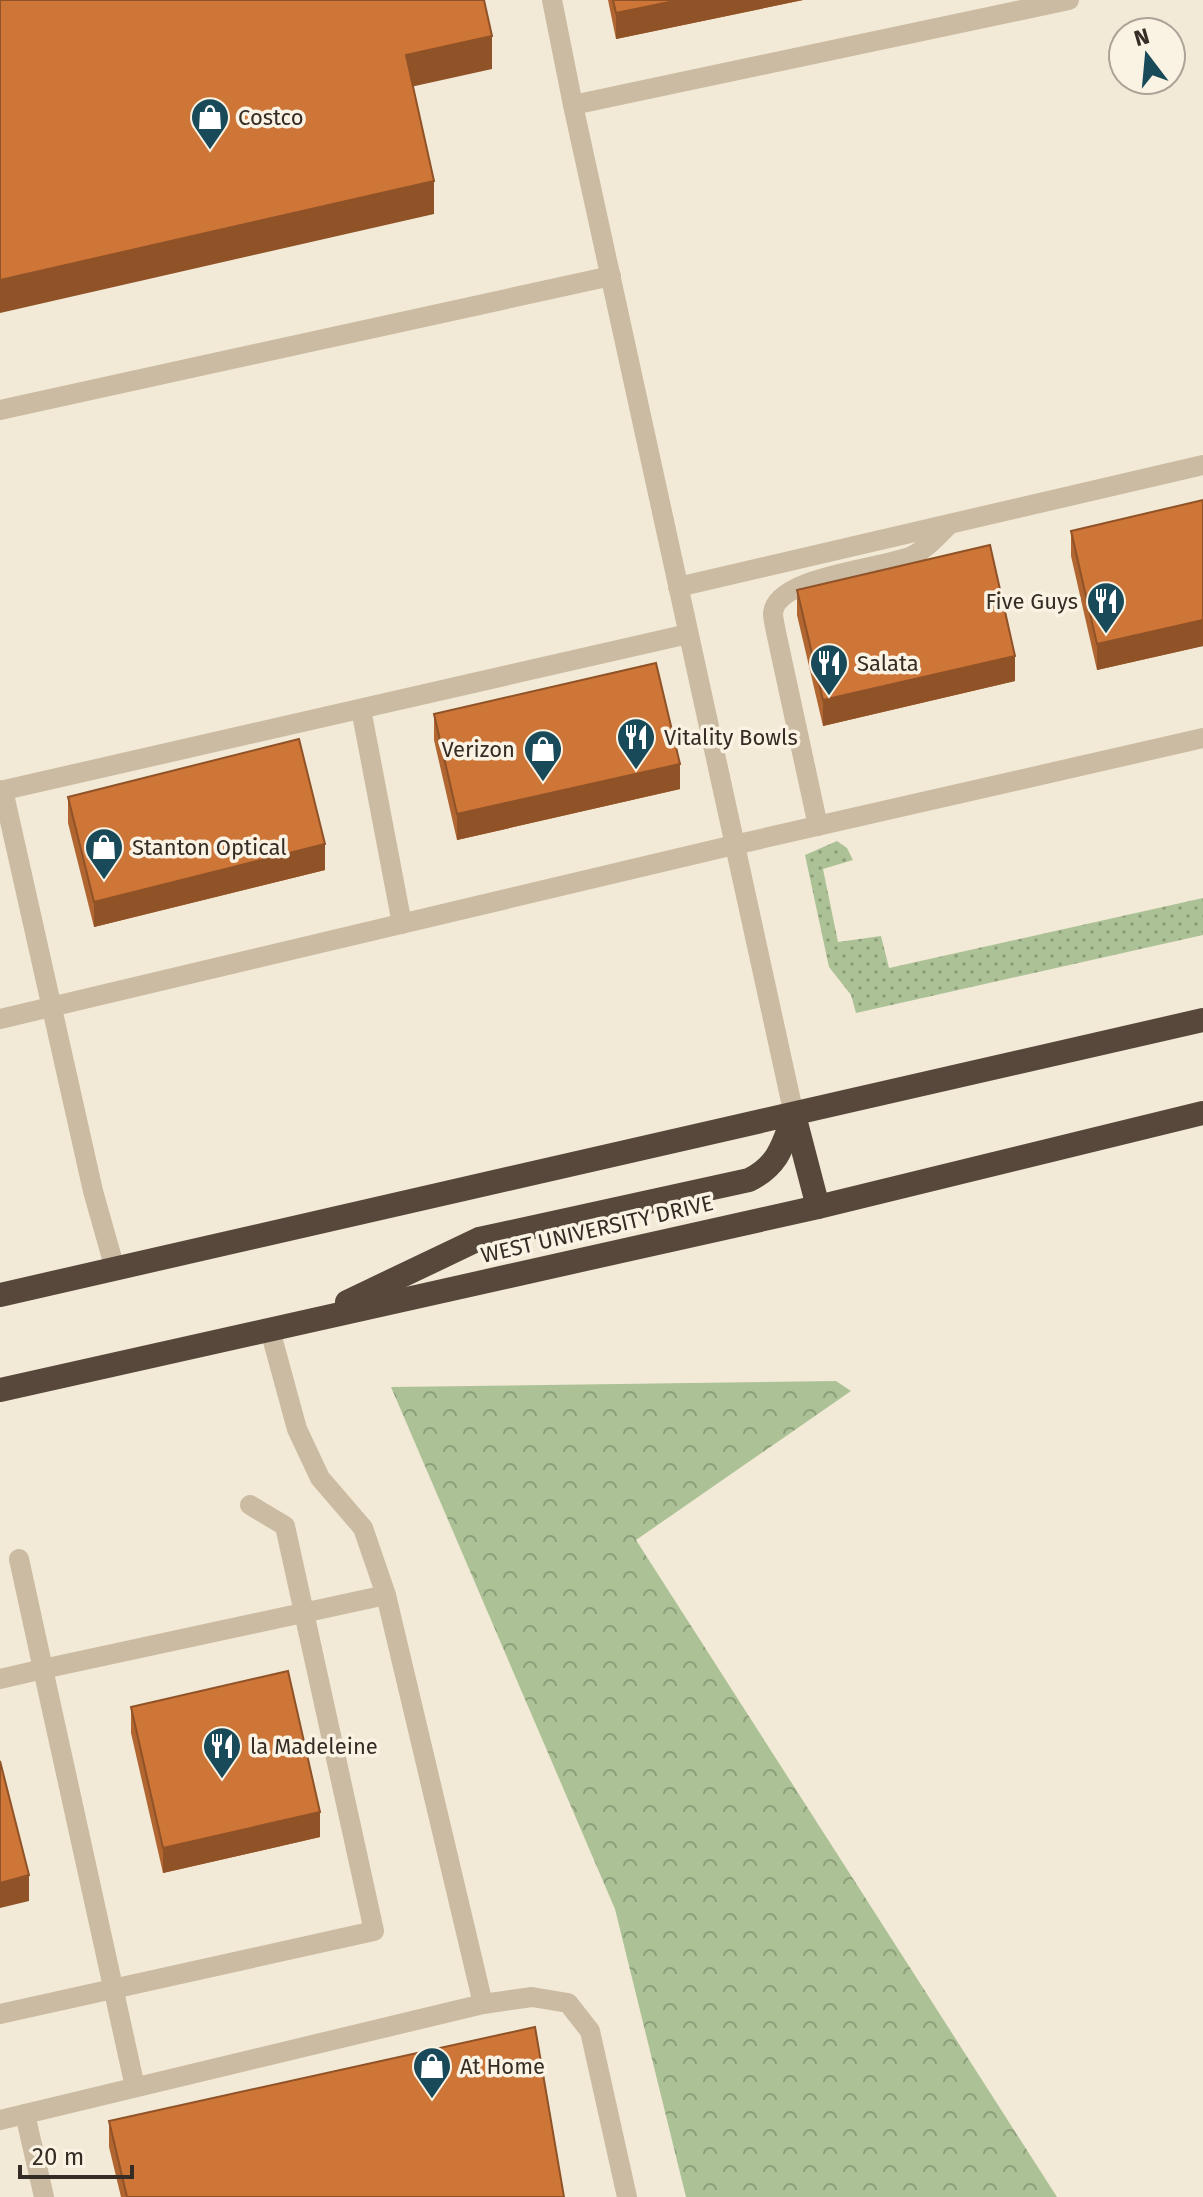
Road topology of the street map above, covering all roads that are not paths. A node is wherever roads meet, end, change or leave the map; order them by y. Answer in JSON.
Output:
{"nodes":[{"id":1,"x":552,"y":0,"type":"edge"},
{"id":2,"x":1069,"y":0,"type":"edge"},
{"id":3,"x":573,"y":105,"type":"junction"},
{"id":4,"x":611,"y":276,"type":"junction"},
{"id":5,"x":0,"y":410,"type":"edge"},
{"id":6,"x":1203,"y":465,"type":"edge"},
{"id":7,"x":950,"y":524,"type":"junction"},
{"id":8,"x":678,"y":587,"type":"junction"},
{"id":9,"x":688,"y":634,"type":"junction"},
{"id":10,"x":361,"y":709,"type":"junction"},
{"id":11,"x":1203,"y":738,"type":"edge"},
{"id":12,"x":2,"y":790,"type":"edge"},
{"id":13,"x":818,"y":826,"type":"junction"},
{"id":14,"x":734,"y":845,"type":"junction"},
{"id":15,"x":402,"y":924,"type":"junction"},
{"id":16,"x":51,"y":1007,"type":"junction"},
{"id":17,"x":0,"y":1019,"type":"edge"},
{"id":18,"x":1203,"y":1020,"type":"edge"},
{"id":19,"x":1203,"y":1113,"type":"edge"},
{"id":20,"x":794,"y":1115,"type":"junction"},
{"id":21,"x":818,"y":1207,"type":"junction"},
{"id":22,"x":115,"y":1269,"type":"junction"},
{"id":23,"x":0,"y":1295,"type":"edge"},
{"id":24,"x":308,"y":1320,"type":"junction"},
{"id":25,"x":270,"y":1330,"type":"junction"},
{"id":26,"x":0,"y":1390,"type":"edge"},
{"id":27,"x":250,"y":1505,"type":"dead end"},
{"id":28,"x":19,"y":1559,"type":"dead end"},
{"id":29,"x":386,"y":1595,"type":"junction"},
{"id":30,"x":305,"y":1612,"type":"junction"},
{"id":31,"x":43,"y":1669,"type":"junction"},
{"id":32,"x":0,"y":1679,"type":"edge"},
{"id":33,"x":114,"y":1989,"type":"junction"},
{"id":34,"x":483,"y":2004,"type":"junction"},
{"id":35,"x":0,"y":2014,"type":"edge"},
{"id":36,"x":135,"y":2087,"type":"junction"},
{"id":37,"x":25,"y":2114,"type":"junction"},
{"id":38,"x":0,"y":2120,"type":"edge"},
{"id":39,"x":44,"y":2197,"type":"edge"},
{"id":40,"x":627,"y":2197,"type":"edge"}],
"edges":[{"from":1,"to":3,"type":"lane"},
{"from":2,"to":3,"type":"lane"},
{"from":3,"to":4,"type":"lane"},
{"from":4,"to":5,"type":"lane"},
{"from":4,"to":8,"type":"lane"},
{"from":6,"to":7,"type":"lane"},
{"from":7,"to":8,"type":"lane"},
{"from":7,"to":13,"type":"lane"},
{"from":8,"to":9,"type":"lane"},
{"from":9,"to":10,"type":"lane"},
{"from":9,"to":14,"type":"lane"},
{"from":10,"to":12,"type":"lane"},
{"from":10,"to":15,"type":"lane"},
{"from":11,"to":13,"type":"lane"},
{"from":12,"to":16,"type":"lane"},
{"from":13,"to":14,"type":"lane"},
{"from":14,"to":15,"type":"lane"},
{"from":14,"to":20,"type":"lane"},
{"from":15,"to":16,"type":"lane"},
{"from":16,"to":17,"type":"lane"},
{"from":16,"to":22,"type":"lane"},
{"from":18,"to":20,"type":"highway"},
{"from":19,"to":21,"type":"highway","name":"WEST UNIVERSITY DRIVE"},
{"from":20,"to":21,"type":"highway"},
{"from":20,"to":22,"type":"highway"},
{"from":20,"to":24,"type":"highway"},
{"from":21,"to":24,"type":"highway","name":"WEST UNIVERSITY DRIVE"},
{"from":22,"to":23,"type":"highway"},
{"from":24,"to":25,"type":"highway","name":"WEST UNIVERSITY DRIVE"},
{"from":25,"to":26,"type":"highway","name":"WEST UNIVERSITY DRIVE"},
{"from":25,"to":29,"type":"lane"},
{"from":27,"to":30,"type":"lane"},
{"from":28,"to":31,"type":"lane"},
{"from":29,"to":30,"type":"lane"},
{"from":29,"to":34,"type":"lane"},
{"from":30,"to":31,"type":"lane"},
{"from":30,"to":33,"type":"lane"},
{"from":31,"to":32,"type":"lane"},
{"from":31,"to":33,"type":"lane"},
{"from":33,"to":35,"type":"lane"},
{"from":33,"to":36,"type":"lane"},
{"from":34,"to":36,"type":"lane"},
{"from":34,"to":40,"type":"lane"},
{"from":36,"to":37,"type":"lane"},
{"from":37,"to":38,"type":"lane"},
{"from":37,"to":39,"type":"lane"}]}
